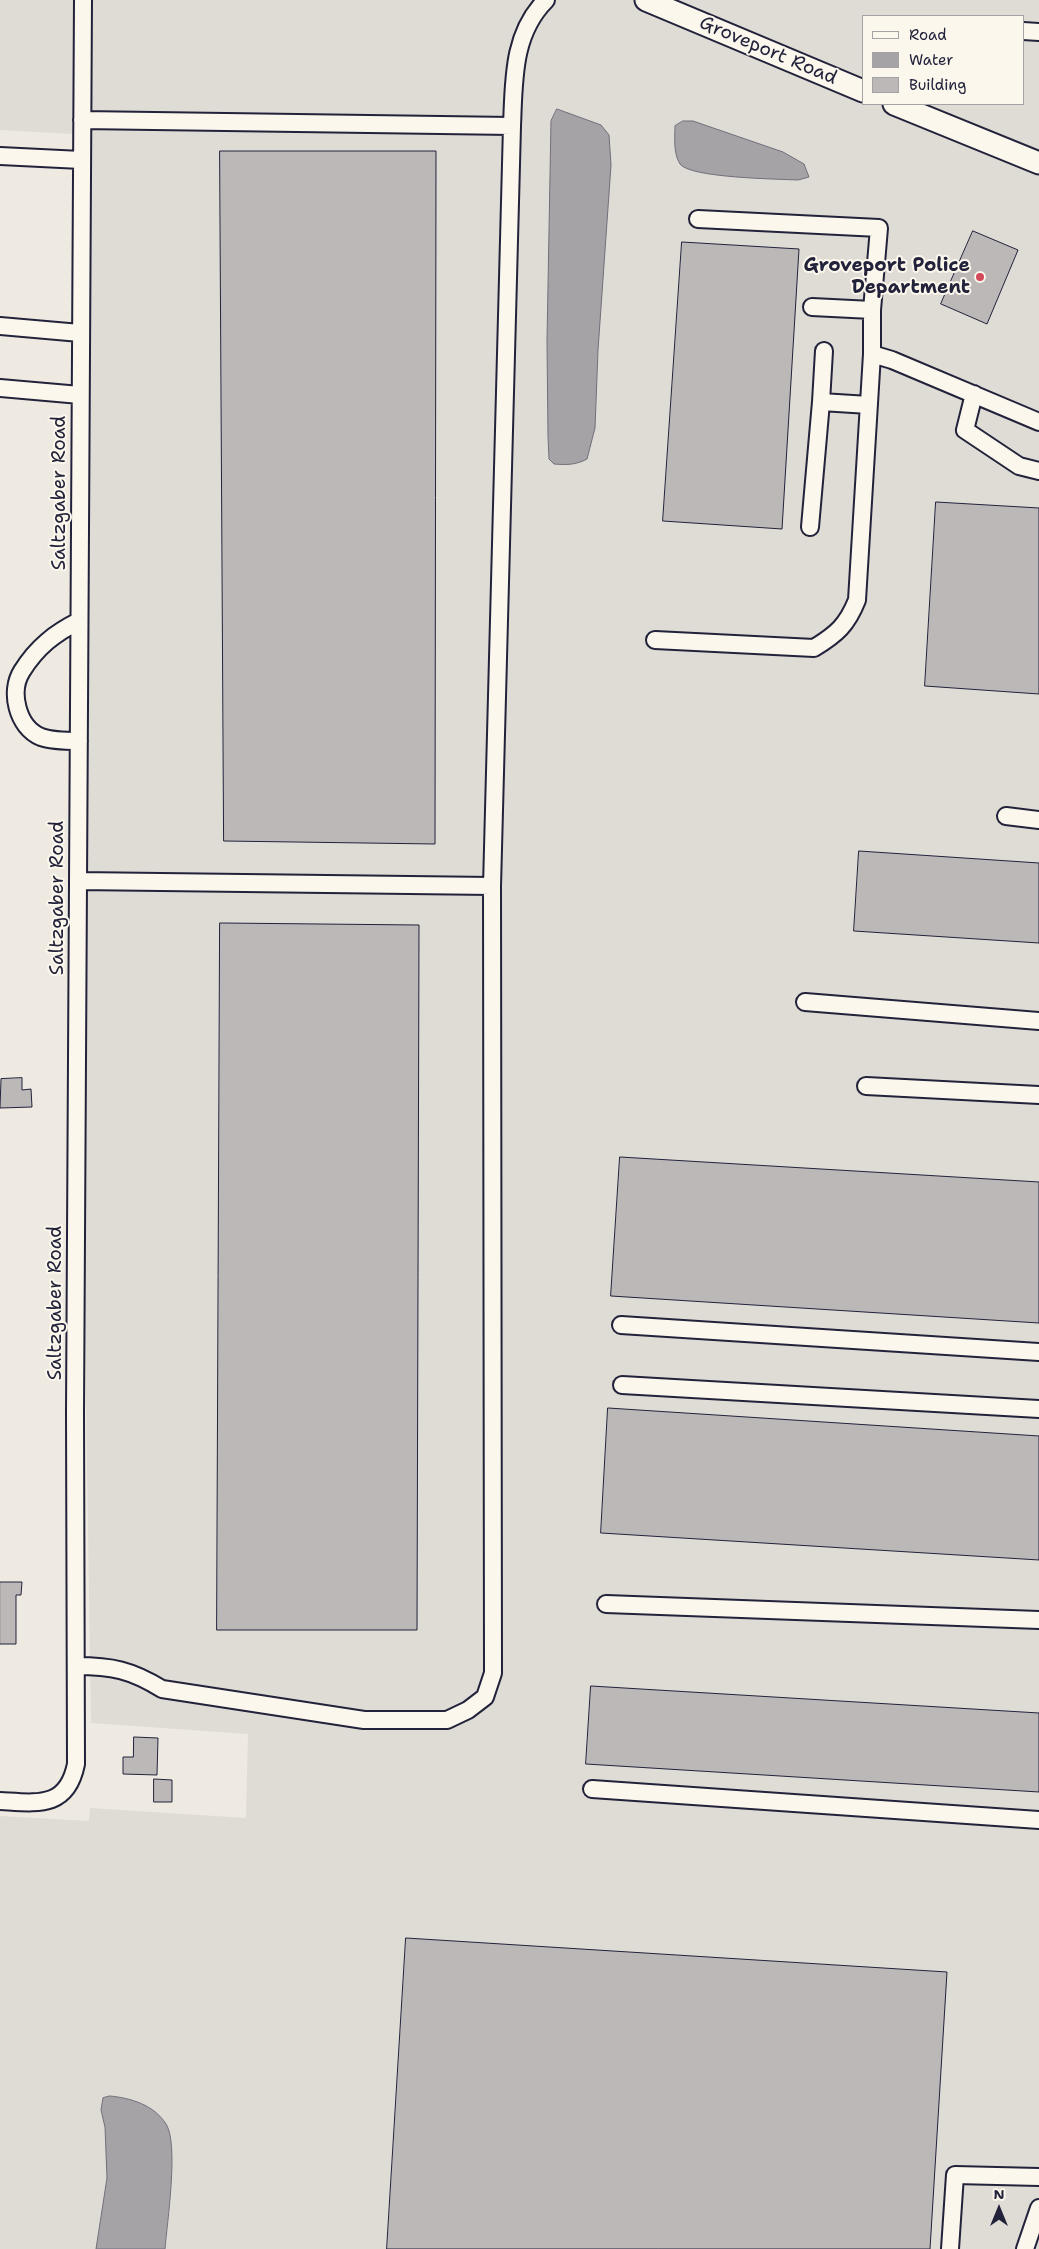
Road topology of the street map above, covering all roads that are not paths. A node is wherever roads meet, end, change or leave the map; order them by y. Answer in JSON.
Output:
{"nodes":[{"id":1,"x":83,"y":0,"type":"edge"},
{"id":2,"x":546,"y":0,"type":"edge"},
{"id":3,"x":646,"y":0,"type":"edge"},
{"id":4,"x":1024,"y":31,"type":"edge"},
{"id":5,"x":1039,"y":32,"type":"edge"},
{"id":6,"x":862,"y":91,"type":"edge"},
{"id":7,"x":896,"y":105,"type":"edge"},
{"id":8,"x":82,"y":120,"type":"junction"},
{"id":9,"x":512,"y":126,"type":"junction"},
{"id":10,"x":0,"y":156,"type":"edge"},
{"id":11,"x":81,"y":160,"type":"junction"},
{"id":12,"x":1039,"y":164,"type":"edge"},
{"id":13,"x":698,"y":219,"type":"dead end"},
{"id":14,"x":812,"y":307,"type":"dead end"},
{"id":15,"x":872,"y":310,"type":"junction"},
{"id":16,"x":0,"y":326,"type":"edge"},
{"id":17,"x":80,"y":333,"type":"junction"},
{"id":18,"x":824,"y":351,"type":"dead end"},
{"id":19,"x":872,"y":354,"type":"junction"},
{"id":20,"x":0,"y":388,"type":"edge"},
{"id":21,"x":974,"y":394,"type":"junction"},
{"id":22,"x":80,"y":395,"type":"junction"},
{"id":23,"x":821,"y":402,"type":"junction"},
{"id":24,"x":869,"y":405,"type":"junction"},
{"id":25,"x":1039,"y":422,"type":"edge"},
{"id":26,"x":1039,"y":471,"type":"edge"},
{"id":27,"x":810,"y":527,"type":"dead end"},
{"id":28,"x":79,"y":621,"type":"junction"},
{"id":29,"x":655,"y":640,"type":"dead end"},
{"id":30,"x":79,"y":741,"type":"junction"},
{"id":31,"x":1006,"y":816,"type":"dead end"},
{"id":32,"x":1039,"y":820,"type":"edge"},
{"id":33,"x":78,"y":881,"type":"junction"},
{"id":34,"x":492,"y":886,"type":"junction"},
{"id":35,"x":806,"y":1002,"type":"dead end"},
{"id":36,"x":1039,"y":1021,"type":"edge"},
{"id":37,"x":866,"y":1086,"type":"dead end"},
{"id":38,"x":1039,"y":1095,"type":"edge"},
{"id":39,"x":621,"y":1325,"type":"dead end"},
{"id":40,"x":1039,"y":1352,"type":"edge"},
{"id":41,"x":622,"y":1385,"type":"dead end"},
{"id":42,"x":1039,"y":1409,"type":"edge"},
{"id":43,"x":606,"y":1604,"type":"dead end"},
{"id":44,"x":1039,"y":1620,"type":"edge"},
{"id":45,"x":76,"y":1666,"type":"junction"},
{"id":46,"x":592,"y":1789,"type":"dead end"},
{"id":47,"x":0,"y":1801,"type":"edge"},
{"id":48,"x":1039,"y":1820,"type":"edge"},
{"id":49,"x":1039,"y":2177,"type":"edge"},
{"id":50,"x":1039,"y":2208,"type":"edge"},
{"id":51,"x":950,"y":2249,"type":"edge"},
{"id":52,"x":1025,"y":2249,"type":"edge"}],
"edges":[{"from":1,"to":8,"type":"street","name":"Saltzgaber Road"},
{"from":2,"to":9,"type":"street"},
{"from":3,"to":6,"type":"main road","name":"Groveport Road"},
{"from":4,"to":5,"type":"street"},
{"from":7,"to":12,"type":"main road"},
{"from":8,"to":9,"type":"street"},
{"from":8,"to":11,"type":"street","name":"Saltzgaber Road"},
{"from":9,"to":34,"type":"street"},
{"from":10,"to":11,"type":"street"},
{"from":11,"to":17,"type":"street","name":"Saltzgaber Road"},
{"from":13,"to":15,"type":"street"},
{"from":14,"to":15,"type":"street"},
{"from":15,"to":19,"type":"street"},
{"from":16,"to":17,"type":"street"},
{"from":17,"to":22,"type":"street","name":"Saltzgaber Road"},
{"from":18,"to":23,"type":"street"},
{"from":19,"to":21,"type":"street"},
{"from":19,"to":24,"type":"street"},
{"from":20,"to":22,"type":"street"},
{"from":21,"to":25,"type":"street"},
{"from":21,"to":26,"type":"street"},
{"from":22,"to":28,"type":"street","name":"Saltzgaber Road"},
{"from":23,"to":24,"type":"street"},
{"from":23,"to":27,"type":"street"},
{"from":24,"to":29,"type":"street"},
{"from":28,"to":30,"type":"street","name":"Saltzgaber Road"},
{"from":28,"to":30,"type":"street"},
{"from":30,"to":33,"type":"street","name":"Saltzgaber Road"},
{"from":31,"to":32,"type":"street"},
{"from":33,"to":34,"type":"street"},
{"from":33,"to":45,"type":"street","name":"Saltzgaber Road"},
{"from":34,"to":45,"type":"street"},
{"from":35,"to":36,"type":"street"},
{"from":37,"to":38,"type":"street"},
{"from":39,"to":40,"type":"street"},
{"from":41,"to":42,"type":"street"},
{"from":43,"to":44,"type":"street"},
{"from":45,"to":47,"type":"street","name":"Saltzgaber Road"},
{"from":46,"to":48,"type":"street"},
{"from":49,"to":51,"type":"street"},
{"from":50,"to":52,"type":"street"}]}
